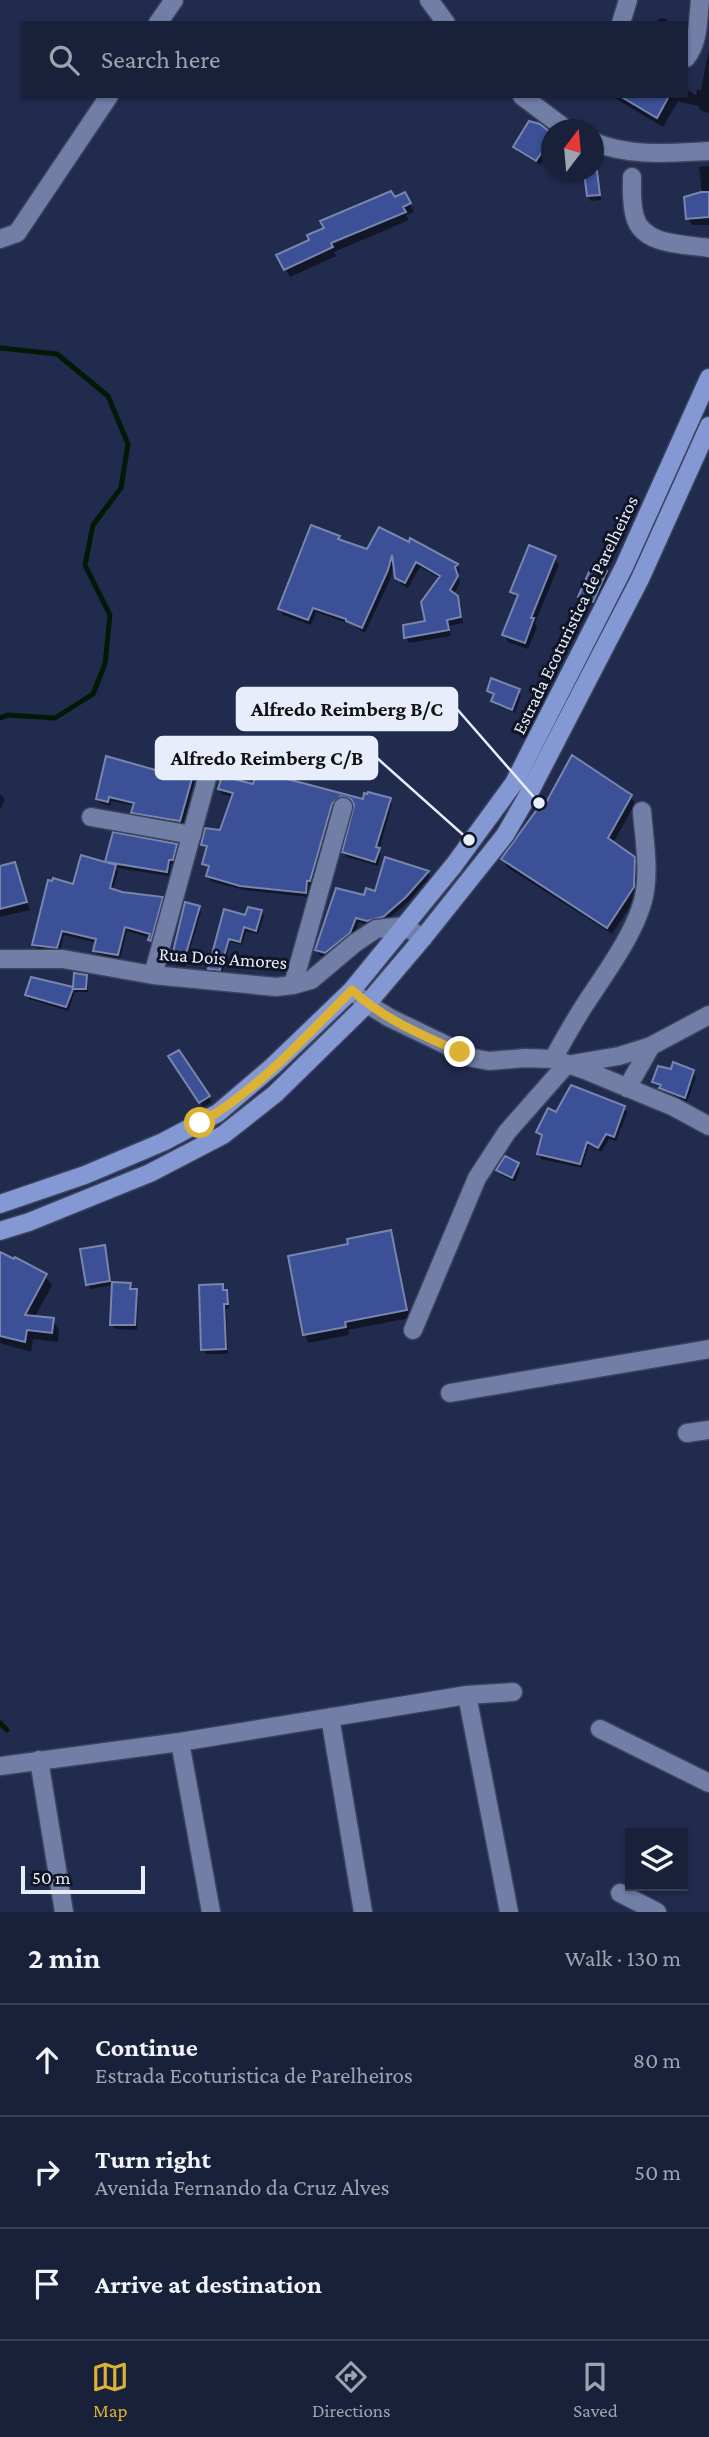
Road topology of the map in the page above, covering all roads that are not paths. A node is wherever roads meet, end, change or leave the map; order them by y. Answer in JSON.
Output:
{"nodes":[{"id":1,"x":174,"y":0,"type":"edge"},
{"id":2,"x":429,"y":0,"type":"edge"},
{"id":3,"x":628,"y":0,"type":"edge"},
{"id":4,"x":700,"y":0,"type":"edge"},
{"id":5,"x":160,"y":21,"type":"edge"},
{"id":6,"x":445,"y":21,"type":"edge"},
{"id":7,"x":622,"y":21,"type":"edge"},
{"id":8,"x":688,"y":55,"type":"edge"},
{"id":9,"x":108,"y":98,"type":"edge"},
{"id":10,"x":525,"y":98,"type":"edge"},
{"id":11,"x":552,"y":119,"type":"edge"},
{"id":12,"x":604,"y":146,"type":"edge"},
{"id":13,"x":709,"y":151,"type":"edge"},
{"id":14,"x":632,"y":177,"type":"dead end"},
{"id":15,"x":0,"y":239,"type":"edge"},
{"id":16,"x":709,"y":248,"type":"edge"},
{"id":17,"x":709,"y":378,"type":"edge"},
{"id":18,"x":709,"y":426,"type":"edge"},
{"id":19,"x":215,"y":749,"type":"dead end"},
{"id":20,"x":343,"y":807,"type":"dead end"},
{"id":21,"x":642,"y":811,"type":"dead end"},
{"id":22,"x":91,"y":817,"type":"dead end"},
{"id":23,"x":192,"y":835,"type":"junction"},
{"id":24,"x":404,"y":926,"type":"junction"},
{"id":25,"x":423,"y":939,"type":"junction"},
{"id":26,"x":0,"y":959,"type":"edge"},
{"id":27,"x":153,"y":975,"type":"junction"},
{"id":28,"x":293,"y":985,"type":"junction"},
{"id":29,"x":352,"y":990,"type":"junction"},
{"id":30,"x":367,"y":1004,"type":"junction"},
{"id":31,"x":709,"y":1015,"type":"edge"},
{"id":32,"x":651,"y":1046,"type":"junction"},
{"id":33,"x":560,"y":1062,"type":"junction"},
{"id":34,"x":627,"y":1088,"type":"junction"},
{"id":35,"x":709,"y":1126,"type":"edge"},
{"id":36,"x":0,"y":1204,"type":"edge"},
{"id":37,"x":0,"y":1231,"type":"edge"},
{"id":38,"x":413,"y":1330,"type":"dead end"},
{"id":39,"x":709,"y":1349,"type":"edge"},
{"id":40,"x":450,"y":1393,"type":"dead end"},
{"id":41,"x":709,"y":1430,"type":"edge"},
{"id":42,"x":687,"y":1433,"type":"dead end"},
{"id":43,"x":513,"y":1692,"type":"dead end"},
{"id":44,"x":467,"y":1695,"type":"junction"},
{"id":45,"x":330,"y":1717,"type":"junction"},
{"id":46,"x":600,"y":1729,"type":"dead end"},
{"id":47,"x":180,"y":1742,"type":"junction"},
{"id":48,"x":40,"y":1760,"type":"junction"},
{"id":49,"x":0,"y":1766,"type":"edge"},
{"id":50,"x":709,"y":1783,"type":"edge"},
{"id":51,"x":620,"y":1893,"type":"dead end"},
{"id":52,"x":64,"y":1912,"type":"edge"},
{"id":53,"x":211,"y":1912,"type":"edge"},
{"id":54,"x":363,"y":1912,"type":"edge"},
{"id":55,"x":509,"y":1912,"type":"edge"},
{"id":56,"x":657,"y":1912,"type":"edge"}],
"edges":[{"from":1,"to":5,"type":"street"},
{"from":2,"to":6,"type":"street"},
{"from":3,"to":7,"type":"street"},
{"from":4,"to":8,"type":"street"},
{"from":9,"to":15,"type":"street"},
{"from":10,"to":11,"type":"street"},
{"from":12,"to":13,"type":"street"},
{"from":14,"to":16,"type":"street"},
{"from":17,"to":24,"type":"main road","name":"Estrada Ecoturistica de Parelheiros"},
{"from":18,"to":25,"type":"main road","name":"Estrada Ecoturistica de Parelheiros"},
{"from":19,"to":23,"type":"street"},
{"from":20,"to":28,"type":"street"},
{"from":21,"to":33,"type":"street"},
{"from":22,"to":23,"type":"street"},
{"from":23,"to":27,"type":"street"},
{"from":24,"to":25,"type":"street"},
{"from":24,"to":28,"type":"street","name":"Rua Dois Amores"},
{"from":24,"to":29,"type":"main road","name":"Estrada Ecoturistica de Parelheiros"},
{"from":25,"to":30,"type":"main road","name":"Estrada Ecoturistica de Parelheiros"},
{"from":26,"to":27,"type":"street","name":"Rua Dois Amores"},
{"from":27,"to":28,"type":"street","name":"Rua Dois Amores"},
{"from":29,"to":30,"type":"street"},
{"from":29,"to":36,"type":"main road","name":"Estrada Ecoturistica de Parelheiros"},
{"from":30,"to":33,"type":"street"},
{"from":30,"to":37,"type":"main road","name":"Estrada Ecoturistica de Parelheiros"},
{"from":31,"to":32,"type":"street"},
{"from":32,"to":33,"type":"street"},
{"from":32,"to":34,"type":"street"},
{"from":33,"to":34,"type":"street"},
{"from":33,"to":38,"type":"street"},
{"from":34,"to":35,"type":"street"},
{"from":39,"to":40,"type":"street"},
{"from":41,"to":42,"type":"street"},
{"from":43,"to":44,"type":"street"},
{"from":44,"to":45,"type":"street"},
{"from":44,"to":55,"type":"street"},
{"from":45,"to":47,"type":"street"},
{"from":45,"to":54,"type":"street"},
{"from":46,"to":50,"type":"street"},
{"from":47,"to":48,"type":"street"},
{"from":47,"to":53,"type":"street"},
{"from":48,"to":49,"type":"street"},
{"from":48,"to":52,"type":"street"},
{"from":51,"to":56,"type":"street"}]}
